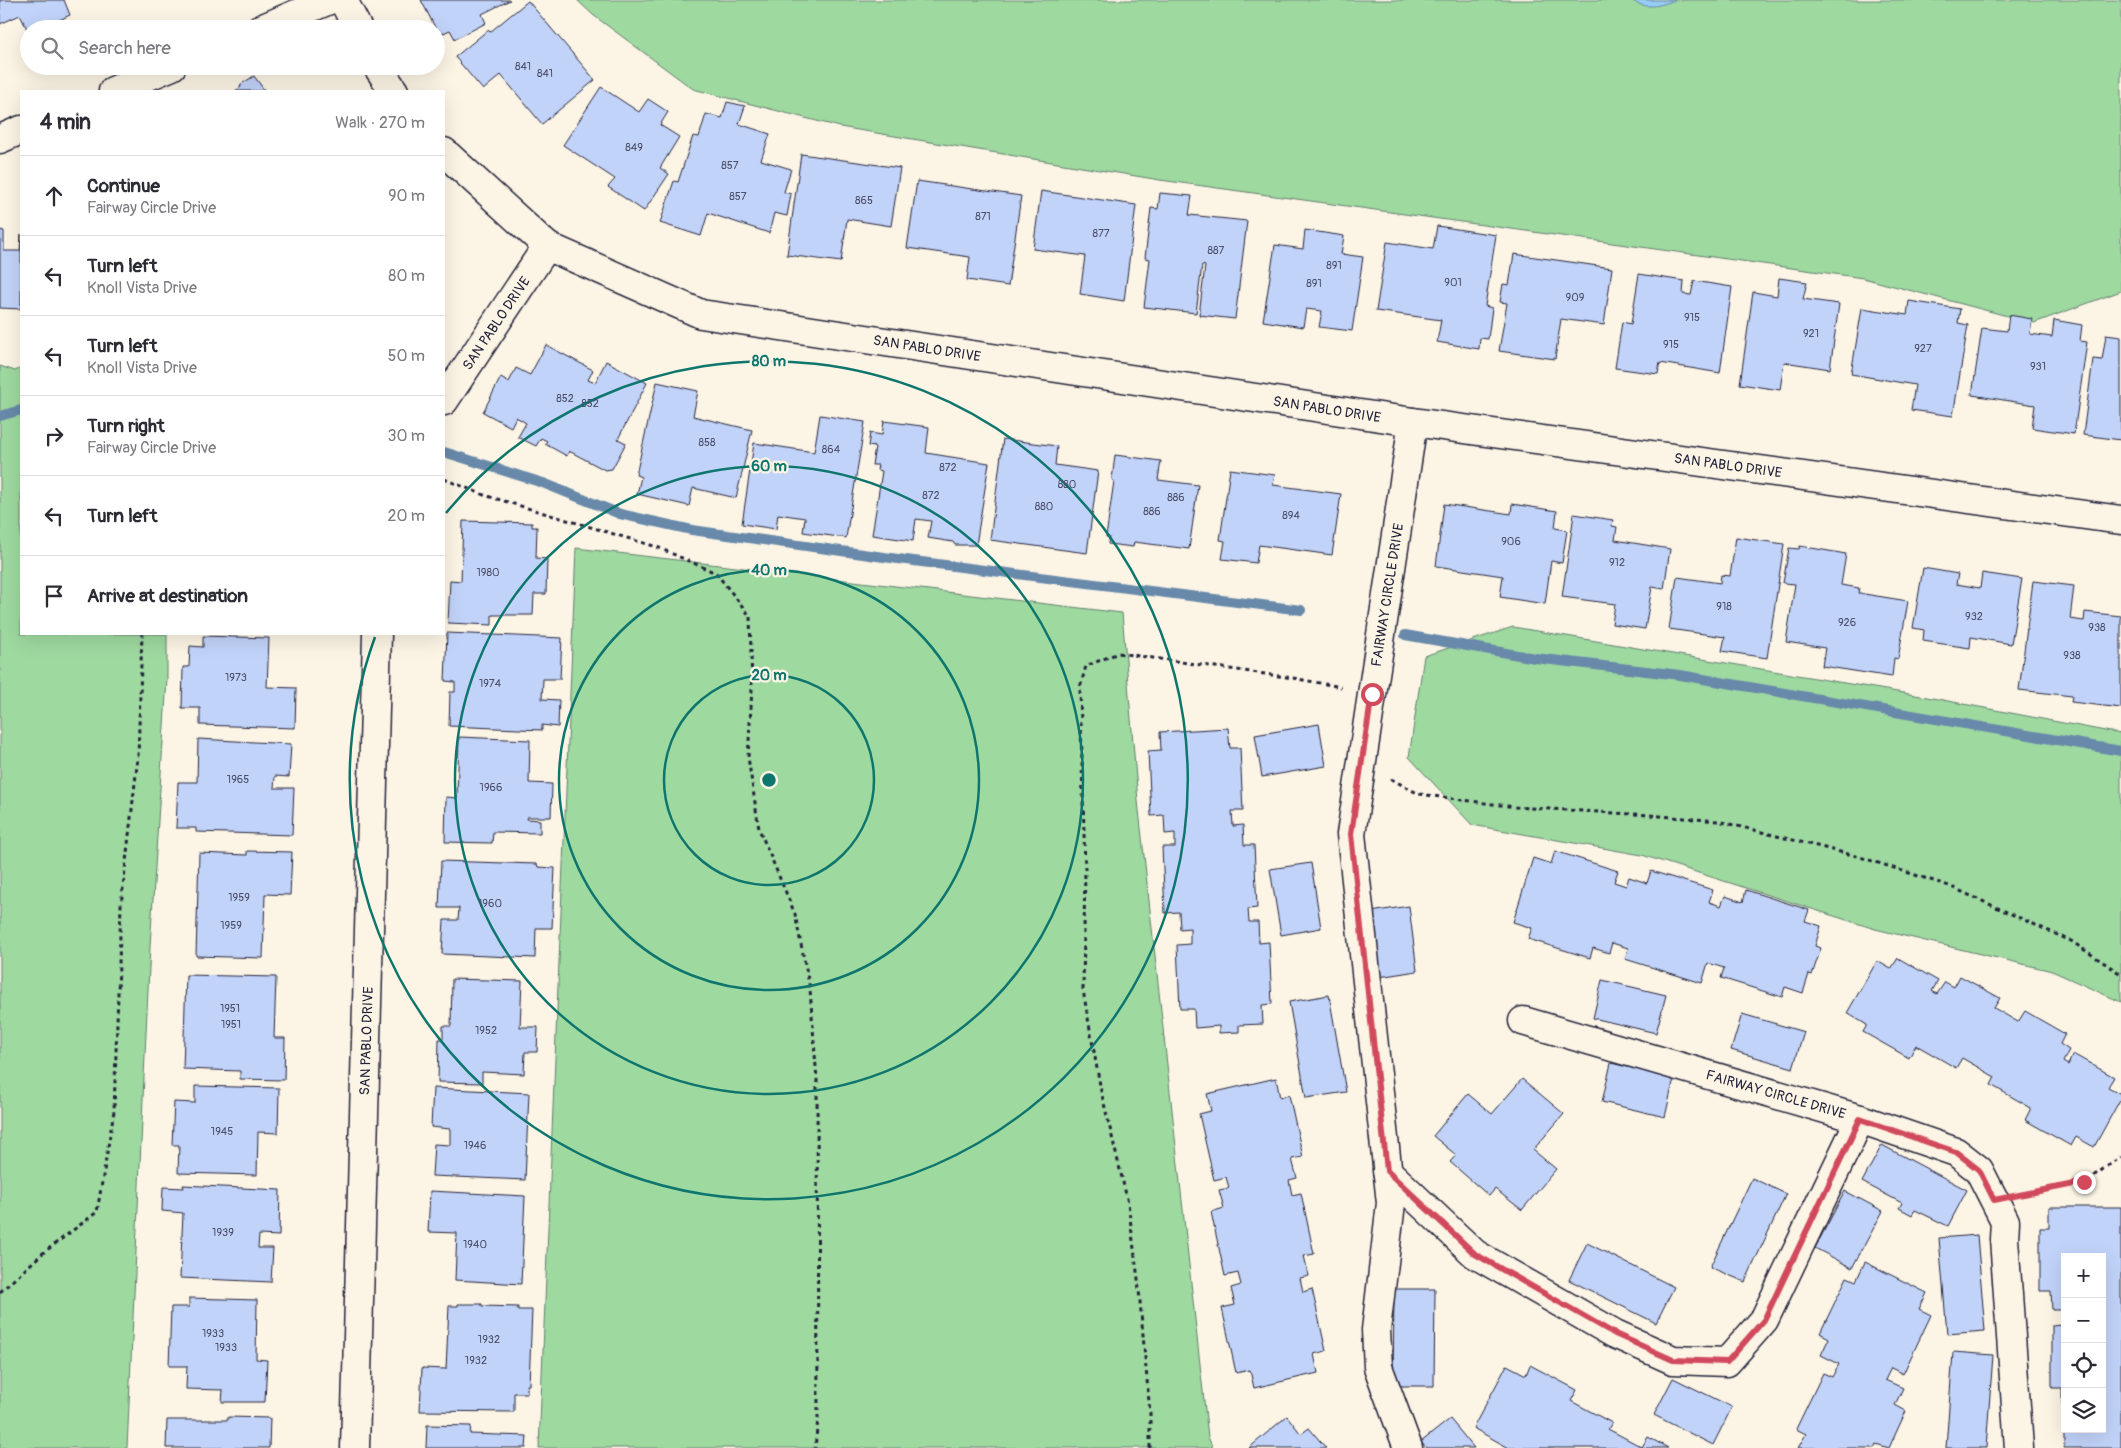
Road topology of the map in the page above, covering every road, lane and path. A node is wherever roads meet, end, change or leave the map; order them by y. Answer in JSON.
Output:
{"nodes":[{"id":1,"x":329,"y":0,"type":"edge"},
{"id":2,"x":343,"y":0,"type":"edge"},
{"id":3,"x":282,"y":20,"type":"edge"},
{"id":4,"x":353,"y":20,"type":"edge"},
{"id":5,"x":151,"y":75,"type":"edge"},
{"id":6,"x":383,"y":75,"type":"edge"},
{"id":7,"x":115,"y":90,"type":"edge"},
{"id":8,"x":393,"y":90,"type":"edge"},
{"id":9,"x":20,"y":130,"type":"edge"},
{"id":10,"x":0,"y":139,"type":"edge"},
{"id":11,"x":445,"y":153,"type":"edge"},
{"id":12,"x":547,"y":246,"type":"junction"},
{"id":13,"x":445,"y":399,"type":"edge"},
{"id":14,"x":1414,"y":422,"type":"junction"},
{"id":15,"x":445,"y":480,"type":"edge"},
{"id":16,"x":2121,"y":520,"type":"edge"},
{"id":17,"x":142,"y":635,"type":"edge"},
{"id":18,"x":377,"y":635,"type":"edge"},
{"id":19,"x":1372,"y":694,"type":"junction"},
{"id":20,"x":1361,"y":763,"type":"junction"},
{"id":21,"x":2121,"y":974,"type":"edge"},
{"id":22,"x":1523,"y":1021,"type":"dead end"},
{"id":23,"x":1860,"y":1119,"type":"junction"},
{"id":24,"x":2121,"y":1157,"type":"edge"},
{"id":25,"x":1387,"y":1171,"type":"junction"},
{"id":26,"x":1994,"y":1200,"type":"junction"},
{"id":27,"x":0,"y":1292,"type":"edge"},
{"id":28,"x":355,"y":1448,"type":"edge"},
{"id":29,"x":815,"y":1448,"type":"edge"},
{"id":30,"x":1150,"y":1448,"type":"edge"},
{"id":31,"x":1408,"y":1448,"type":"edge"},
{"id":32,"x":2019,"y":1448,"type":"edge"}],
"edges":[{"from":1,"to":3,"type":"street"},
{"from":2,"to":4,"type":"street"},
{"from":5,"to":7,"type":"street"},
{"from":6,"to":8,"type":"street"},
{"from":9,"to":10,"type":"street"},
{"from":11,"to":12,"type":"street","name":"SAN PABLO DRIVE"},
{"from":12,"to":13,"type":"street","name":"SAN PABLO DRIVE"},
{"from":12,"to":14,"type":"street","name":"SAN PABLO DRIVE"},
{"from":14,"to":16,"type":"street","name":"SAN PABLO DRIVE"},
{"from":14,"to":19,"type":"street","name":"FAIRWAY CIRCLE DRIVE"},
{"from":15,"to":29,"type":"path"},
{"from":17,"to":27,"type":"path"},
{"from":18,"to":28,"type":"street","name":"SAN PABLO DRIVE"},
{"from":19,"to":20,"type":"street","name":"FAIRWAY CIRCLE DRIVE"},
{"from":19,"to":30,"type":"path"},
{"from":20,"to":21,"type":"path"},
{"from":20,"to":25,"type":"street","name":"FAIRWAY CIRCLE DRIVE"},
{"from":22,"to":23,"type":"street","name":"FAIRWAY CIRCLE DRIVE"},
{"from":23,"to":25,"type":"street"},
{"from":23,"to":26,"type":"street","name":"FAIRWAY CIRCLE DRIVE"},
{"from":24,"to":26,"type":"path"},
{"from":25,"to":31,"type":"street","name":"FAIRWAY CIRCLE DRIVE"},
{"from":26,"to":32,"type":"street","name":"FAIRWAY CIRCLE DRIVE"}]}
